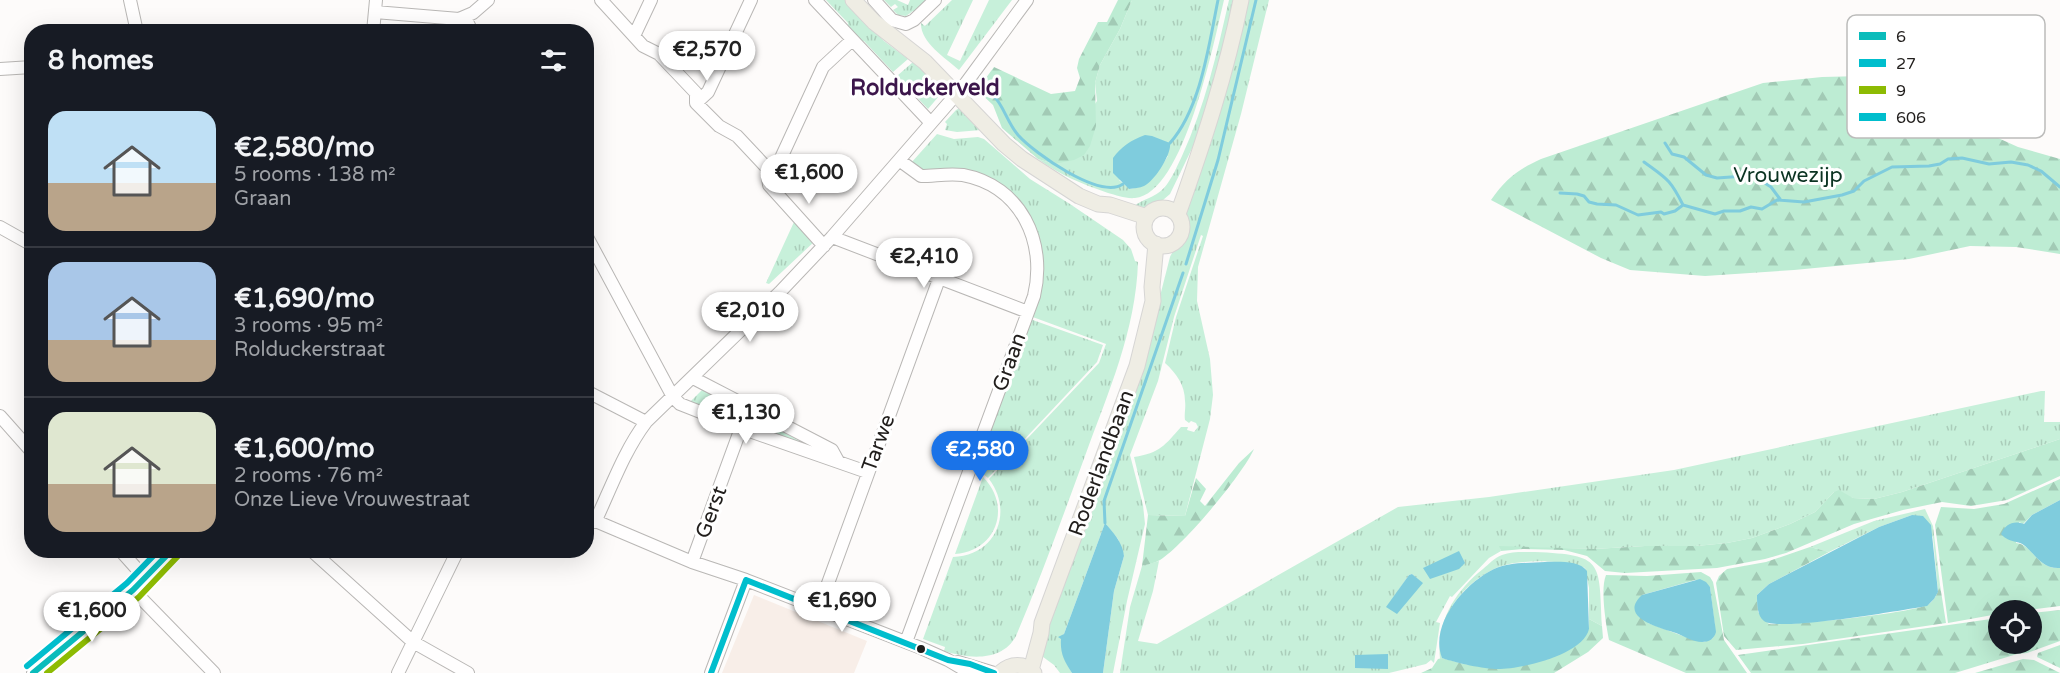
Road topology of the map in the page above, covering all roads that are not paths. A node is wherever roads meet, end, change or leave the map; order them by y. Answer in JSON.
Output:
{"nodes":[{"id":1,"x":130,"y":0,"type":"edge"},
{"id":2,"x":488,"y":0,"type":"edge"},
{"id":3,"x":601,"y":0,"type":"edge"},
{"id":4,"x":651,"y":0,"type":"edge"},
{"id":5,"x":751,"y":0,"type":"edge"},
{"id":6,"x":816,"y":0,"type":"edge"},
{"id":7,"x":854,"y":0,"type":"edge"},
{"id":8,"x":874,"y":0,"type":"edge"},
{"id":9,"x":935,"y":0,"type":"edge"},
{"id":10,"x":1027,"y":0,"type":"edge"},
{"id":11,"x":1241,"y":0,"type":"edge"},
{"id":12,"x":375,"y":6,"type":"edge"},
{"id":13,"x":465,"y":17,"type":"junction"},
{"id":14,"x":135,"y":24,"type":"edge"},
{"id":15,"x":374,"y":24,"type":"edge"},
{"id":16,"x":468,"y":24,"type":"edge"},
{"id":17,"x":634,"y":36,"type":"junction"},
{"id":18,"x":852,"y":40,"type":"junction"},
{"id":19,"x":24,"y":68,"type":"edge"},
{"id":20,"x":0,"y":69,"type":"edge"},
{"id":21,"x":957,"y":94,"type":"junction"},
{"id":22,"x":696,"y":103,"type":"junction"},
{"id":23,"x":931,"y":123,"type":"junction"},
{"id":24,"x":898,"y":160,"type":"junction"},
{"id":25,"x":769,"y":186,"type":"junction"},
{"id":26,"x":1172,"y":211,"type":"junction"},
{"id":27,"x":1146,"y":222,"type":"junction"},
{"id":28,"x":0,"y":227,"type":"edge"},
{"id":29,"x":24,"y":240,"type":"edge"},
{"id":30,"x":828,"y":242,"type":"junction"},
{"id":31,"x":1162,"y":245,"type":"junction"},
{"id":32,"x":594,"y":250,"type":"edge"},
{"id":33,"x":939,"y":279,"type":"junction"},
{"id":34,"x":1028,"y":312,"type":"junction"},
{"id":35,"x":693,"y":378,"type":"junction"},
{"id":36,"x":594,"y":396,"type":"edge"},
{"id":37,"x":673,"y":396,"type":"junction"},
{"id":38,"x":0,"y":416,"type":"edge"},
{"id":39,"x":646,"y":422,"type":"junction"},
{"id":40,"x":741,"y":428,"type":"junction"},
{"id":41,"x":24,"y":443,"type":"edge"},
{"id":42,"x":838,"y":461,"type":"junction"},
{"id":43,"x":867,"y":472,"type":"junction"},
{"id":44,"x":594,"y":514,"type":"edge"},
{"id":45,"x":594,"y":521,"type":"edge"},
{"id":46,"x":127,"y":558,"type":"edge"},
{"id":47,"x":164,"y":558,"type":"edge"},
{"id":48,"x":320,"y":558,"type":"edge"},
{"id":49,"x":454,"y":558,"type":"edge"},
{"id":50,"x":692,"y":562,"type":"junction"},
{"id":51,"x":145,"y":578,"type":"junction"},
{"id":52,"x":746,"y":580,"type":"junction"},
{"id":53,"x":133,"y":590,"type":"junction"},
{"id":54,"x":819,"y":608,"type":"junction"},
{"id":55,"x":413,"y":642,"type":"junction"},
{"id":56,"x":906,"y":642,"type":"junction"},
{"id":57,"x":948,"y":660,"type":"junction"},
{"id":58,"x":1028,"y":669,"type":"edge"},
{"id":59,"x":33,"y":673,"type":"edge"},
{"id":60,"x":214,"y":673,"type":"edge"},
{"id":61,"x":398,"y":673,"type":"edge"},
{"id":62,"x":468,"y":673,"type":"edge"},
{"id":63,"x":711,"y":673,"type":"edge"},
{"id":64,"x":970,"y":673,"type":"edge"},
{"id":65,"x":994,"y":673,"type":"edge"},
{"id":66,"x":1000,"y":673,"type":"edge"}],
"edges":[{"from":1,"to":14,"type":"street"},
{"from":2,"to":13,"type":"street"},
{"from":3,"to":17,"type":"street"},
{"from":4,"to":17,"type":"street"},
{"from":5,"to":22,"type":"street"},
{"from":6,"to":18,"type":"street"},
{"from":7,"to":21,"type":"main road"},
{"from":8,"to":9,"type":"street"},
{"from":10,"to":21,"type":"street"},
{"from":11,"to":26,"type":"main road"},
{"from":12,"to":13,"type":"street"},
{"from":12,"to":15,"type":"street"},
{"from":13,"to":16,"type":"street"},
{"from":17,"to":22,"type":"street"},
{"from":18,"to":23,"type":"street"},
{"from":18,"to":25,"type":"street"},
{"from":19,"to":20,"type":"street"},
{"from":21,"to":23,"type":"street"},
{"from":21,"to":27,"type":"main road"},
{"from":22,"to":25,"type":"street"},
{"from":23,"to":24,"type":"street"},
{"from":24,"to":30,"type":"street"},
{"from":24,"to":34,"type":"street","name":"Graan"},
{"from":25,"to":30,"type":"street"},
{"from":26,"to":27,"type":"main road"},
{"from":26,"to":31,"type":"main road"},
{"from":27,"to":31,"type":"main road"},
{"from":28,"to":29,"type":"street"},
{"from":30,"to":33,"type":"street"},
{"from":30,"to":35,"type":"street"},
{"from":31,"to":58,"type":"main road","name":"Roderlandbaan"},
{"from":32,"to":37,"type":"street"},
{"from":33,"to":34,"type":"street"},
{"from":33,"to":43,"type":"street","name":"Tarwe"},
{"from":34,"to":56,"type":"street","name":"Graan"},
{"from":35,"to":37,"type":"street"},
{"from":35,"to":42,"type":"street"},
{"from":36,"to":39,"type":"street"},
{"from":37,"to":39,"type":"street"},
{"from":37,"to":40,"type":"street"},
{"from":38,"to":41,"type":"street"},
{"from":39,"to":44,"type":"street"},
{"from":40,"to":42,"type":"street"},
{"from":40,"to":50,"type":"street","name":"Gerst"},
{"from":42,"to":43,"type":"street"},
{"from":43,"to":54,"type":"street","name":"Tarwe"},
{"from":45,"to":50,"type":"street"},
{"from":46,"to":51,"type":"street"},
{"from":47,"to":51,"type":"street"},
{"from":48,"to":55,"type":"street"},
{"from":49,"to":55,"type":"street"},
{"from":50,"to":52,"type":"street"},
{"from":51,"to":53,"type":"street"},
{"from":52,"to":54,"type":"street"},
{"from":52,"to":63,"type":"street"},
{"from":53,"to":59,"type":"street"},
{"from":53,"to":60,"type":"street"},
{"from":54,"to":56,"type":"street"},
{"from":55,"to":61,"type":"street"},
{"from":55,"to":62,"type":"street"},
{"from":56,"to":57,"type":"street"},
{"from":57,"to":64,"type":"street"},
{"from":57,"to":65,"type":"street"},
{"from":58,"to":66,"type":"main road"}]}
